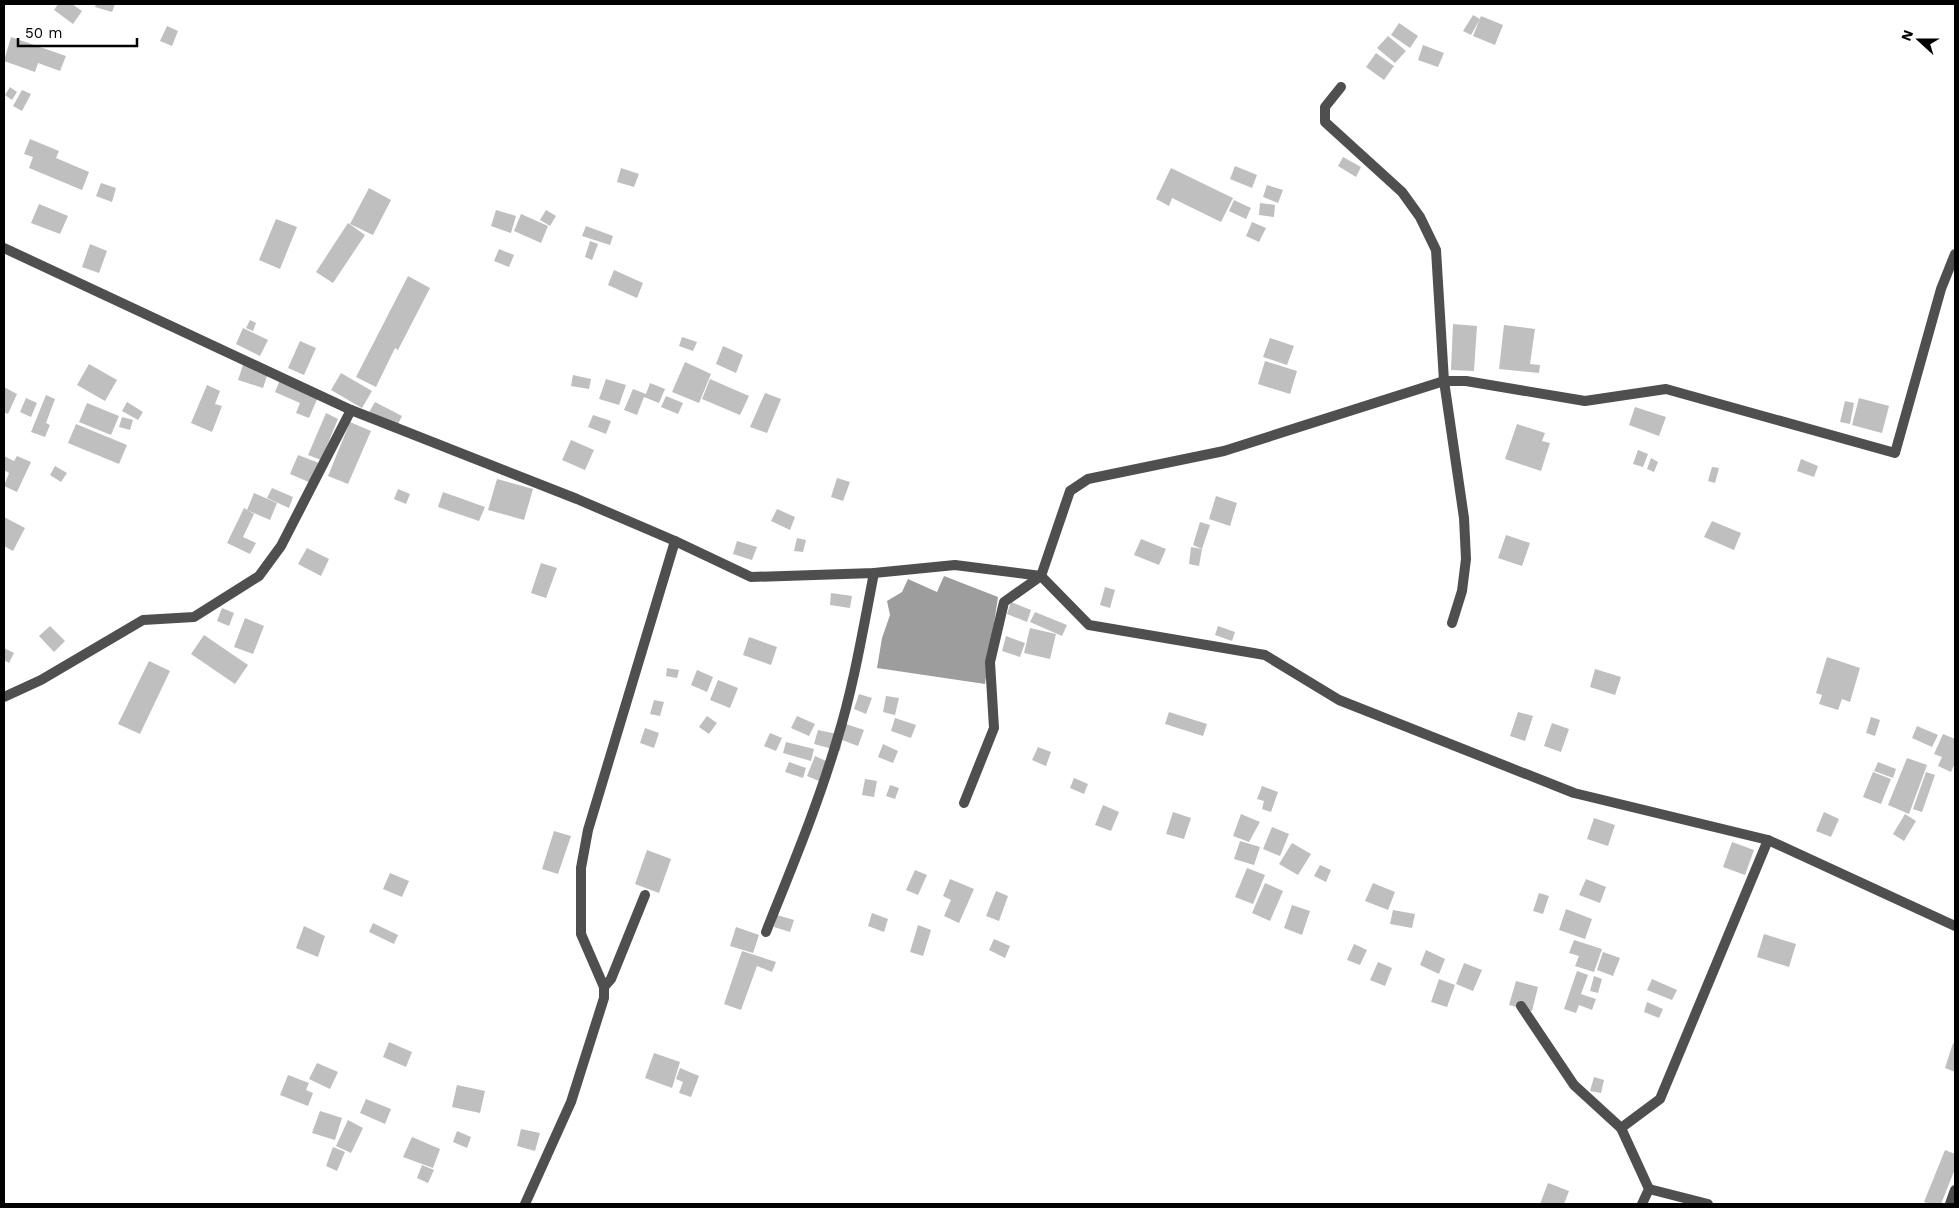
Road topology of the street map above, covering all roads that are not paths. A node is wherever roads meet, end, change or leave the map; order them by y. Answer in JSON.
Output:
{"nodes":[{"id":1,"x":1341,"y":86,"type":"dead end"},
{"id":2,"x":4,"y":248,"type":"edge"},
{"id":3,"x":1955,"y":254,"type":"edge"},
{"id":4,"x":1444,"y":381,"type":"junction"},
{"id":5,"x":352,"y":410,"type":"junction"},
{"id":6,"x":675,"y":541,"type":"junction"},
{"id":7,"x":874,"y":573,"type":"junction"},
{"id":8,"x":1041,"y":576,"type":"junction"},
{"id":9,"x":1452,"y":623,"type":"dead end"},
{"id":10,"x":4,"y":697,"type":"edge"},
{"id":11,"x":964,"y":803,"type":"dead end"},
{"id":12,"x":1768,"y":840,"type":"junction"},
{"id":13,"x":645,"y":895,"type":"dead end"},
{"id":14,"x":1955,"y":926,"type":"edge"},
{"id":15,"x":766,"y":932,"type":"dead end"},
{"id":16,"x":604,"y":987,"type":"junction"},
{"id":17,"x":1521,"y":1006,"type":"dead end"},
{"id":18,"x":1621,"y":1128,"type":"junction"},
{"id":19,"x":1649,"y":1189,"type":"junction"},
{"id":20,"x":1955,"y":1190,"type":"edge"},
{"id":21,"x":525,"y":1204,"type":"edge"},
{"id":22,"x":1642,"y":1204,"type":"edge"},
{"id":23,"x":1708,"y":1204,"type":"edge"},
{"id":24,"x":1950,"y":1204,"type":"edge"}],
"edges":[{"from":1,"to":4,"type":"street"},
{"from":2,"to":5,"type":"street"},
{"from":3,"to":4,"type":"street"},
{"from":4,"to":8,"type":"street"},
{"from":4,"to":9,"type":"street"},
{"from":5,"to":6,"type":"street"},
{"from":5,"to":10,"type":"street"},
{"from":6,"to":7,"type":"street"},
{"from":6,"to":16,"type":"street"},
{"from":7,"to":8,"type":"street"},
{"from":7,"to":15,"type":"street"},
{"from":8,"to":11,"type":"street"},
{"from":8,"to":12,"type":"street"},
{"from":12,"to":14,"type":"street"},
{"from":12,"to":18,"type":"street"},
{"from":13,"to":16,"type":"street"},
{"from":16,"to":21,"type":"street"},
{"from":17,"to":18,"type":"street"},
{"from":18,"to":19,"type":"street"},
{"from":19,"to":22,"type":"street"},
{"from":19,"to":23,"type":"street"},
{"from":20,"to":24,"type":"street"}]}
